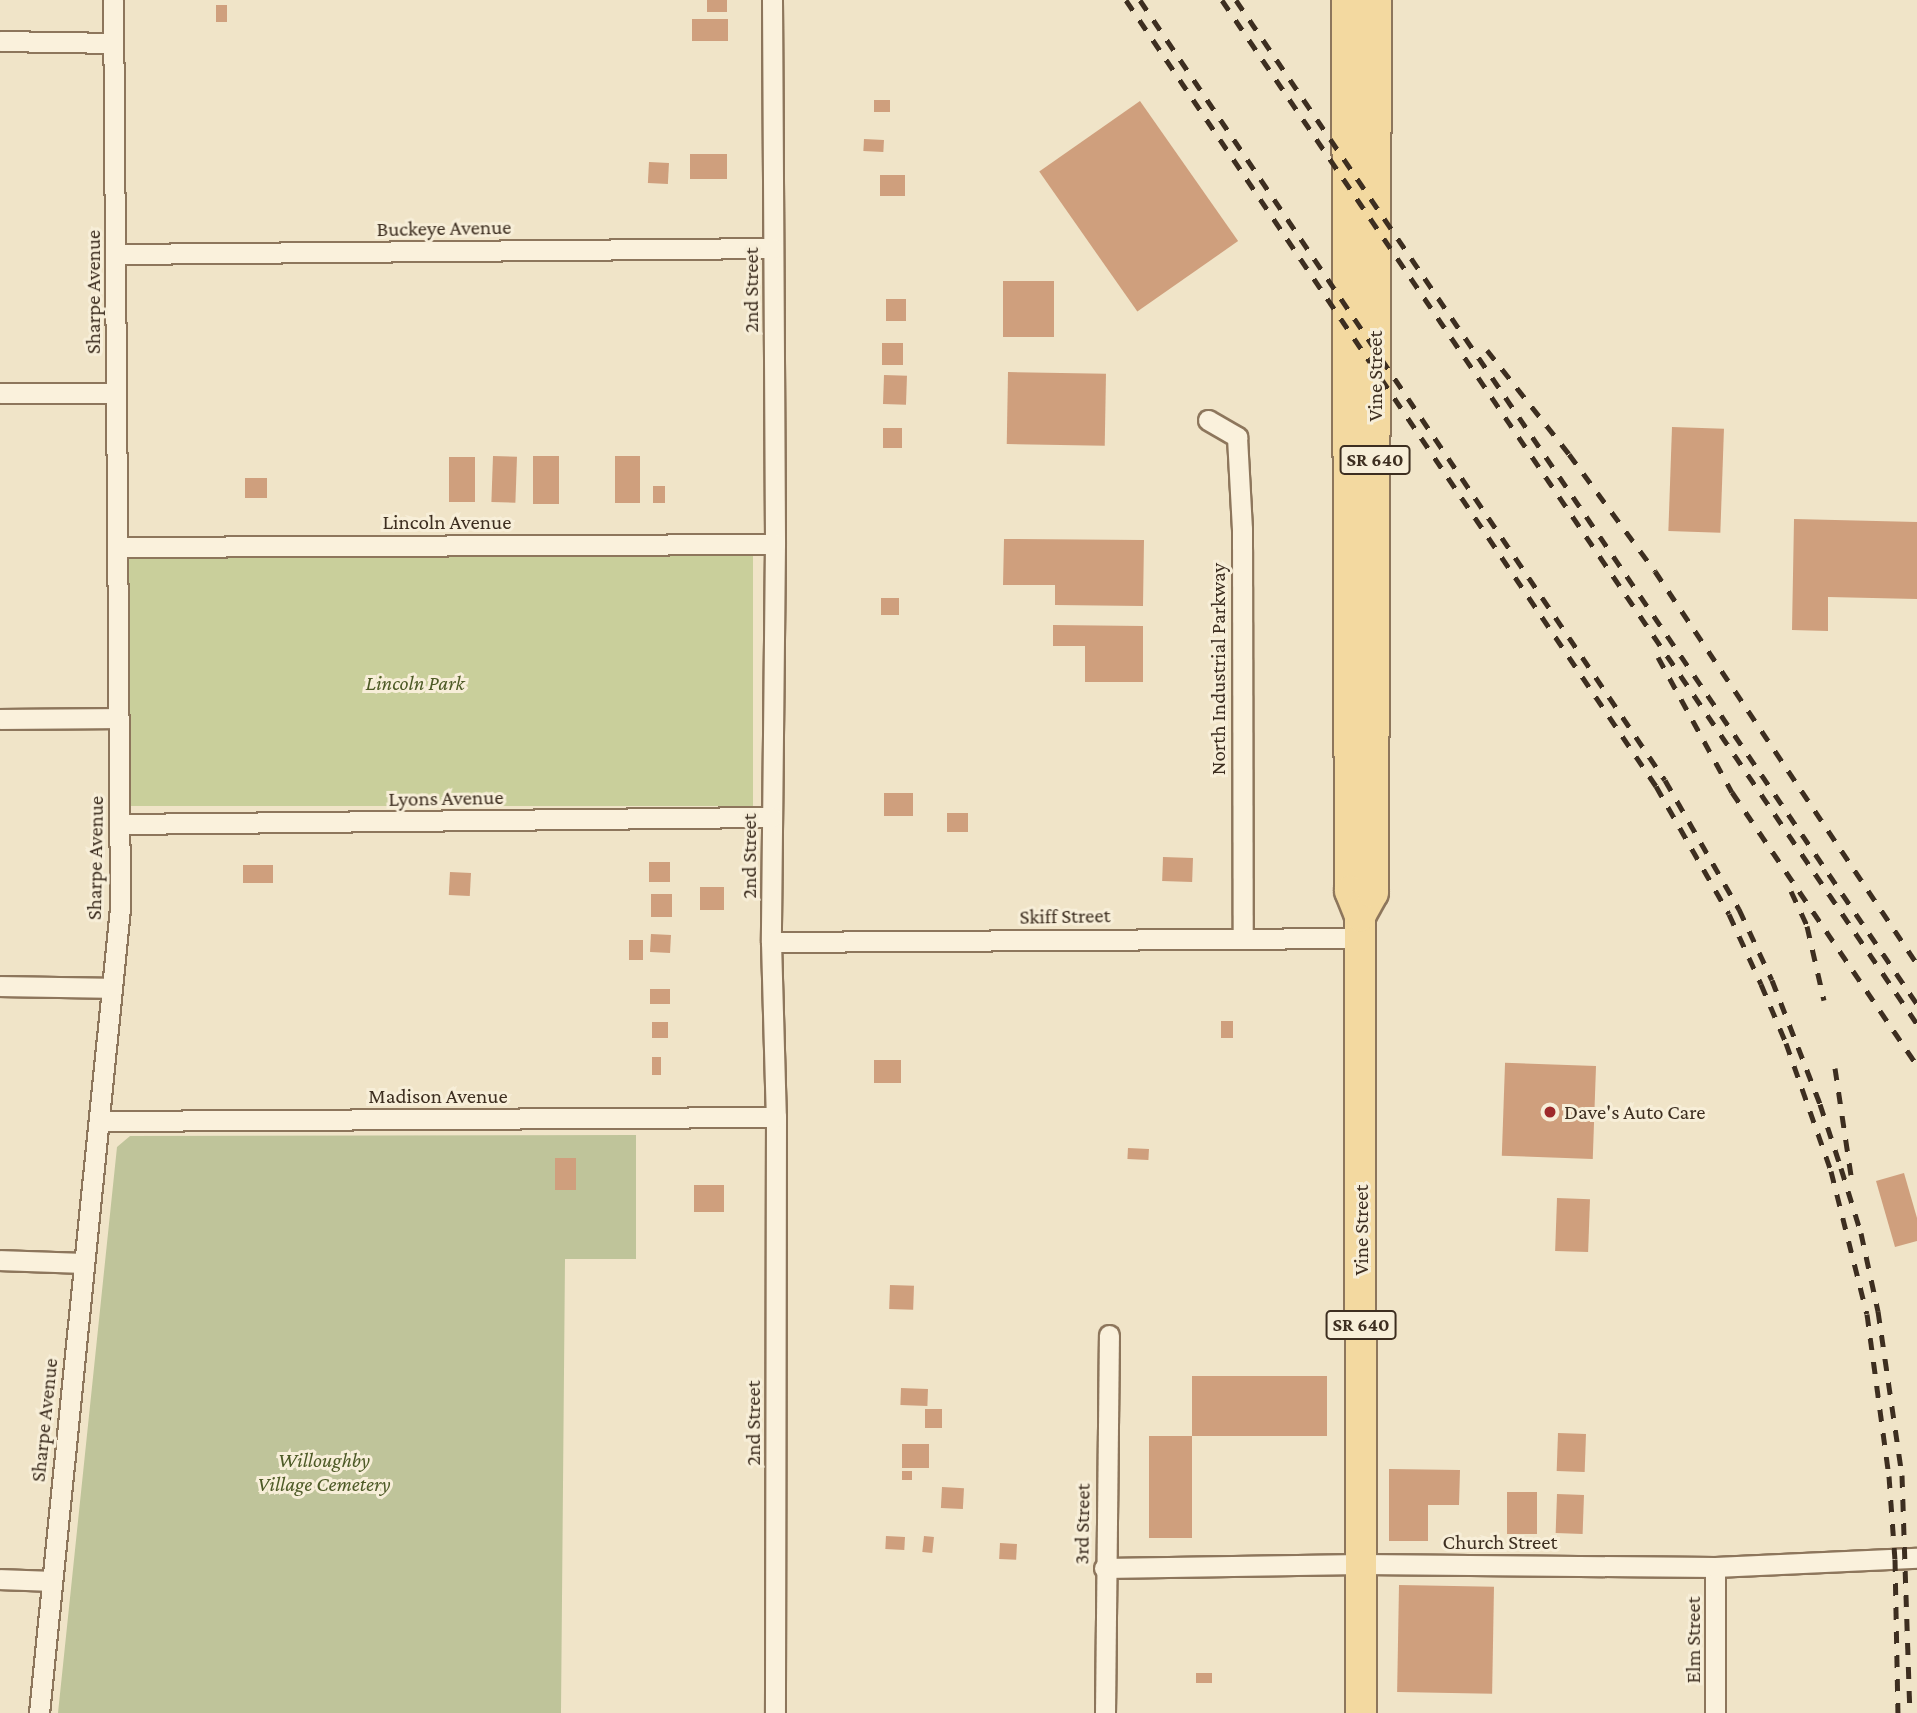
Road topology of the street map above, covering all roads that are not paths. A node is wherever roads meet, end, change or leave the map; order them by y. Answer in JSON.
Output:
{"nodes":[{"id":1,"x":113,"y":0,"type":"edge"},
{"id":2,"x":772,"y":0,"type":"edge"},
{"id":3,"x":1347,"y":0,"type":"edge"},
{"id":4,"x":1376,"y":0,"type":"edge"},
{"id":5,"x":0,"y":41,"type":"edge"},
{"id":6,"x":112,"y":43,"type":"junction"},
{"id":7,"x":773,"y":248,"type":"junction"},
{"id":8,"x":116,"y":254,"type":"junction"},
{"id":9,"x":0,"y":393,"type":"edge"},
{"id":10,"x":115,"y":393,"type":"junction"},
{"id":11,"x":1208,"y":420,"type":"dead end"},
{"id":12,"x":775,"y":544,"type":"junction"},
{"id":13,"x":118,"y":547,"type":"junction"},
{"id":14,"x":117,"y":718,"type":"junction"},
{"id":15,"x":0,"y":719,"type":"edge"},
{"id":16,"x":772,"y":817,"type":"junction"},
{"id":17,"x":120,"y":824,"type":"junction"},
{"id":18,"x":1360,"y":927,"type":"junction"},
{"id":19,"x":1243,"y":936,"type":"junction"},
{"id":20,"x":771,"y":942,"type":"junction"},
{"id":21,"x":0,"y":986,"type":"edge"},
{"id":22,"x":111,"y":988,"type":"junction"},
{"id":23,"x":776,"y":1117,"type":"junction"},
{"id":24,"x":100,"y":1121,"type":"junction"},
{"id":25,"x":0,"y":1260,"type":"edge"},
{"id":26,"x":82,"y":1263,"type":"junction"},
{"id":27,"x":1109,"y":1335,"type":"dead end"},
{"id":28,"x":1917,"y":1558,"type":"edge"},
{"id":29,"x":1361,"y":1564,"type":"junction"},
{"id":30,"x":1715,"y":1567,"type":"junction"},
{"id":31,"x":1104,"y":1568,"type":"junction"},
{"id":32,"x":0,"y":1579,"type":"edge"},
{"id":33,"x":51,"y":1581,"type":"junction"},
{"id":34,"x":38,"y":1713,"type":"edge"},
{"id":35,"x":775,"y":1713,"type":"edge"},
{"id":36,"x":1105,"y":1713,"type":"edge"},
{"id":37,"x":1361,"y":1713,"type":"edge"},
{"id":38,"x":1715,"y":1713,"type":"edge"}],
"edges":[{"from":1,"to":6,"type":"street","name":"Sharpe Avenue"},
{"from":2,"to":7,"type":"street","name":"2nd Street"},
{"from":3,"to":18,"type":"main road","name":"Vine Street","number":"SR 640"},
{"from":4,"to":18,"type":"main road","name":"Vine Street","number":"SR 640"},
{"from":5,"to":6,"type":"street"},
{"from":6,"to":8,"type":"street","name":"Sharpe Avenue"},
{"from":7,"to":8,"type":"street","name":"Buckeye Avenue"},
{"from":7,"to":12,"type":"street","name":"2nd Street"},
{"from":8,"to":10,"type":"street","name":"Sharpe Avenue"},
{"from":9,"to":10,"type":"street"},
{"from":10,"to":13,"type":"street","name":"Sharpe Avenue"},
{"from":11,"to":19,"type":"street","name":"North Industrial Parkway"},
{"from":12,"to":13,"type":"street","name":"Lincoln Avenue"},
{"from":12,"to":16,"type":"street","name":"2nd Street"},
{"from":13,"to":14,"type":"street","name":"Sharpe Avenue"},
{"from":14,"to":15,"type":"street"},
{"from":14,"to":17,"type":"street","name":"Sharpe Avenue"},
{"from":16,"to":17,"type":"street","name":"Lyons Avenue"},
{"from":16,"to":20,"type":"street","name":"2nd Street"},
{"from":17,"to":22,"type":"street","name":"Sharpe Avenue"},
{"from":18,"to":19,"type":"street","name":"Skiff Street"},
{"from":18,"to":29,"type":"main road","name":"Vine Street","number":"SR 640"},
{"from":19,"to":20,"type":"street","name":"Skiff Street"},
{"from":20,"to":23,"type":"street","name":"2nd Street"},
{"from":21,"to":22,"type":"street"},
{"from":22,"to":24,"type":"street","name":"Sharpe Avenue"},
{"from":23,"to":24,"type":"street","name":"Madison Avenue"},
{"from":23,"to":35,"type":"street","name":"2nd Street"},
{"from":24,"to":26,"type":"street","name":"Sharpe Avenue"},
{"from":25,"to":26,"type":"street"},
{"from":26,"to":33,"type":"street","name":"Sharpe Avenue"},
{"from":27,"to":31,"type":"street","name":"3rd Street"},
{"from":28,"to":30,"type":"street","name":"Church Street"},
{"from":29,"to":30,"type":"street","name":"Church Street"},
{"from":29,"to":31,"type":"street","name":"Church Street"},
{"from":29,"to":37,"type":"main road","name":"Vine Street","number":"SR 640"},
{"from":30,"to":38,"type":"street","name":"Elm Street"},
{"from":31,"to":36,"type":"street","name":"3rd Street"},
{"from":32,"to":33,"type":"street"},
{"from":33,"to":34,"type":"street","name":"Sharpe Avenue"}]}
